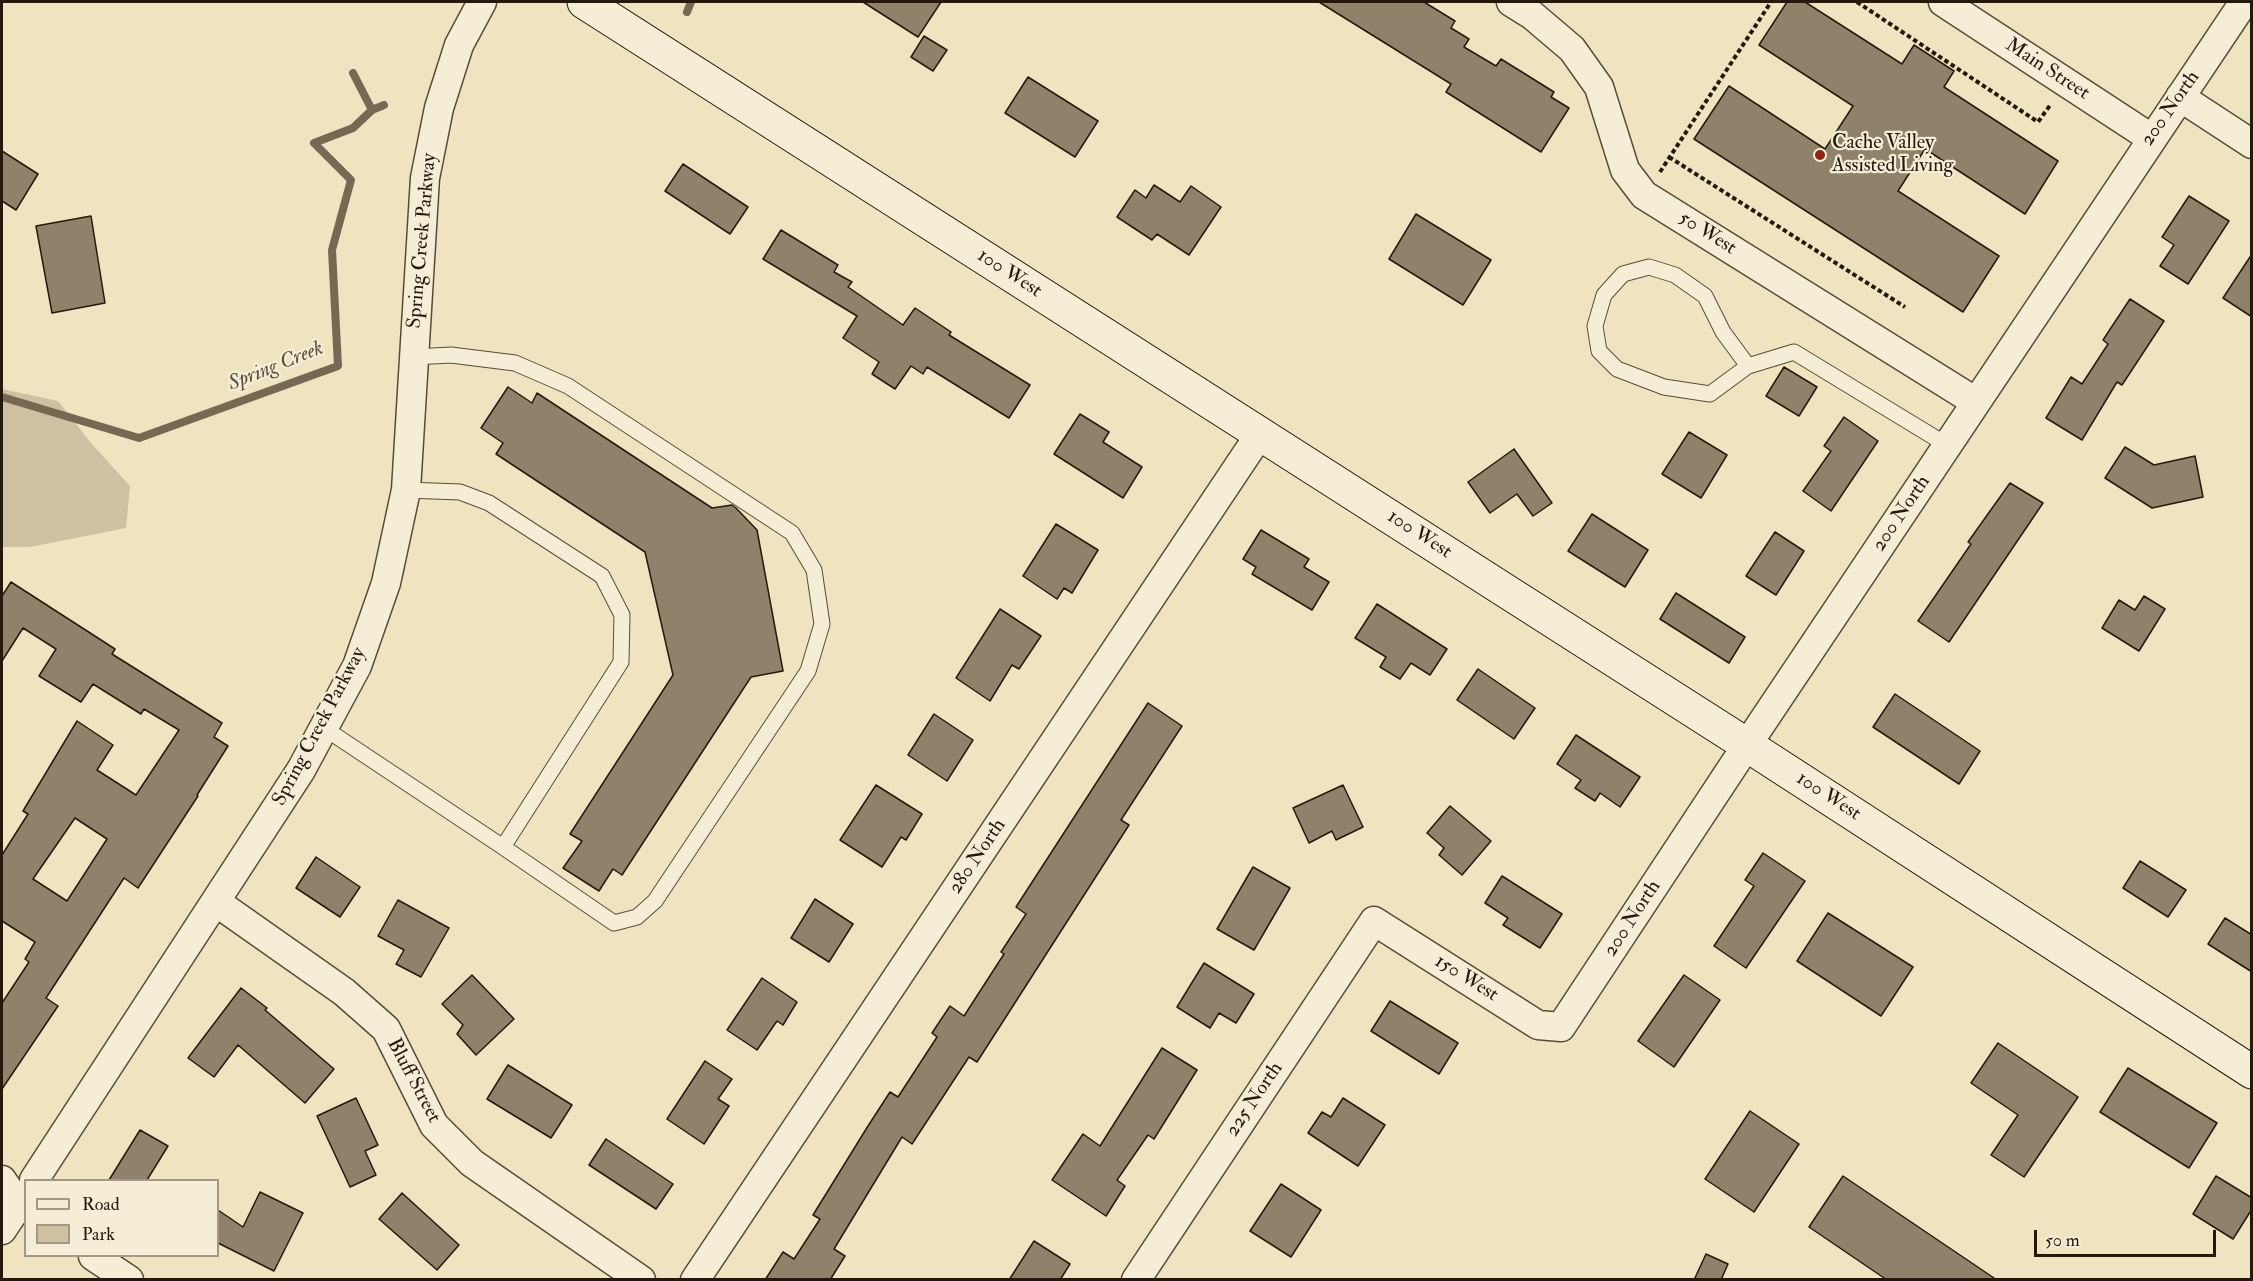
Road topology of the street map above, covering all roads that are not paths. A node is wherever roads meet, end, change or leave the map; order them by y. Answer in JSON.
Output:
{"nodes":[{"id":1,"x":482,"y":2,"type":"edge"},
{"id":2,"x":584,"y":2,"type":"edge"},
{"id":3,"x":1942,"y":2,"type":"edge"},
{"id":4,"x":2244,"y":2,"type":"edge"},
{"id":5,"x":1528,"y":6,"type":"edge"},
{"id":6,"x":2180,"y":97,"type":"junction"},
{"id":7,"x":2151,"y":138,"type":"junction"},
{"id":8,"x":2252,"y":144,"type":"edge"},
{"id":9,"x":413,"y":357,"type":"junction"},
{"id":10,"x":1748,"y":366,"type":"junction"},
{"id":11,"x":1976,"y":402,"type":"junction"},
{"id":12,"x":1260,"y":434,"type":"junction"},
{"id":13,"x":1947,"y":445,"type":"junction"},
{"id":14,"x":406,"y":490,"type":"junction"},
{"id":15,"x":324,"y":728,"type":"junction"},
{"id":16,"x":1747,"y":744,"type":"junction"},
{"id":17,"x":503,"y":847,"type":"junction"},
{"id":18,"x":216,"y":903,"type":"junction"},
{"id":19,"x":1374,"y":921,"type":"joint"},
{"id":20,"x":1561,"y":1027,"type":"joint"},
{"id":21,"x":2252,"y":1072,"type":"edge"},
{"id":22,"x":34,"y":1179,"type":"edge"},
{"id":23,"x":2,"y":1180,"type":"edge"},
{"id":24,"x":18,"y":1203,"type":"edge"},
{"id":25,"x":2,"y":1230,"type":"edge"},
{"id":26,"x":94,"y":1257,"type":"edge"},
{"id":27,"x":129,"y":1280,"type":"edge"},
{"id":28,"x":641,"y":1280,"type":"edge"},
{"id":29,"x":695,"y":1280,"type":"edge"},
{"id":30,"x":1136,"y":1280,"type":"edge"}],
"edges":[{"from":1,"to":9,"type":"street","name":"Spring Creek Parkway"},
{"from":2,"to":12,"type":"street","name":"100 West"},
{"from":3,"to":7,"type":"street","name":"Main Street"},
{"from":4,"to":6,"type":"street","name":"200 North"},
{"from":5,"to":11,"type":"street","name":"50 West"},
{"from":6,"to":7,"type":"street","name":"200 North"},
{"from":6,"to":8,"type":"street"},
{"from":7,"to":11,"type":"street","name":"200 North"},
{"from":9,"to":14,"type":"street","name":"Spring Creek Parkway"},
{"from":9,"to":17,"type":"lane"},
{"from":10,"to":10,"type":"lane"},
{"from":10,"to":13,"type":"lane"},
{"from":11,"to":13,"type":"street","name":"200 North"},
{"from":12,"to":16,"type":"street","name":"100 West"},
{"from":12,"to":29,"type":"street","name":"280 North"},
{"from":13,"to":16,"type":"street","name":"200 North"},
{"from":14,"to":15,"type":"street","name":"Spring Creek Parkway"},
{"from":14,"to":17,"type":"lane"},
{"from":15,"to":17,"type":"lane"},
{"from":15,"to":18,"type":"street","name":"Spring Creek Parkway"},
{"from":16,"to":20,"type":"street","name":"200 North"},
{"from":16,"to":21,"type":"street","name":"100 West"},
{"from":18,"to":22,"type":"street","name":"Spring Creek Parkway"},
{"from":18,"to":28,"type":"street","name":"Bluff Street"},
{"from":19,"to":20,"type":"street","name":"150 West"},
{"from":19,"to":30,"type":"street","name":"225 North"},
{"from":23,"to":24,"type":"street"},
{"from":24,"to":25,"type":"street"},
{"from":26,"to":27,"type":"street"}]}
